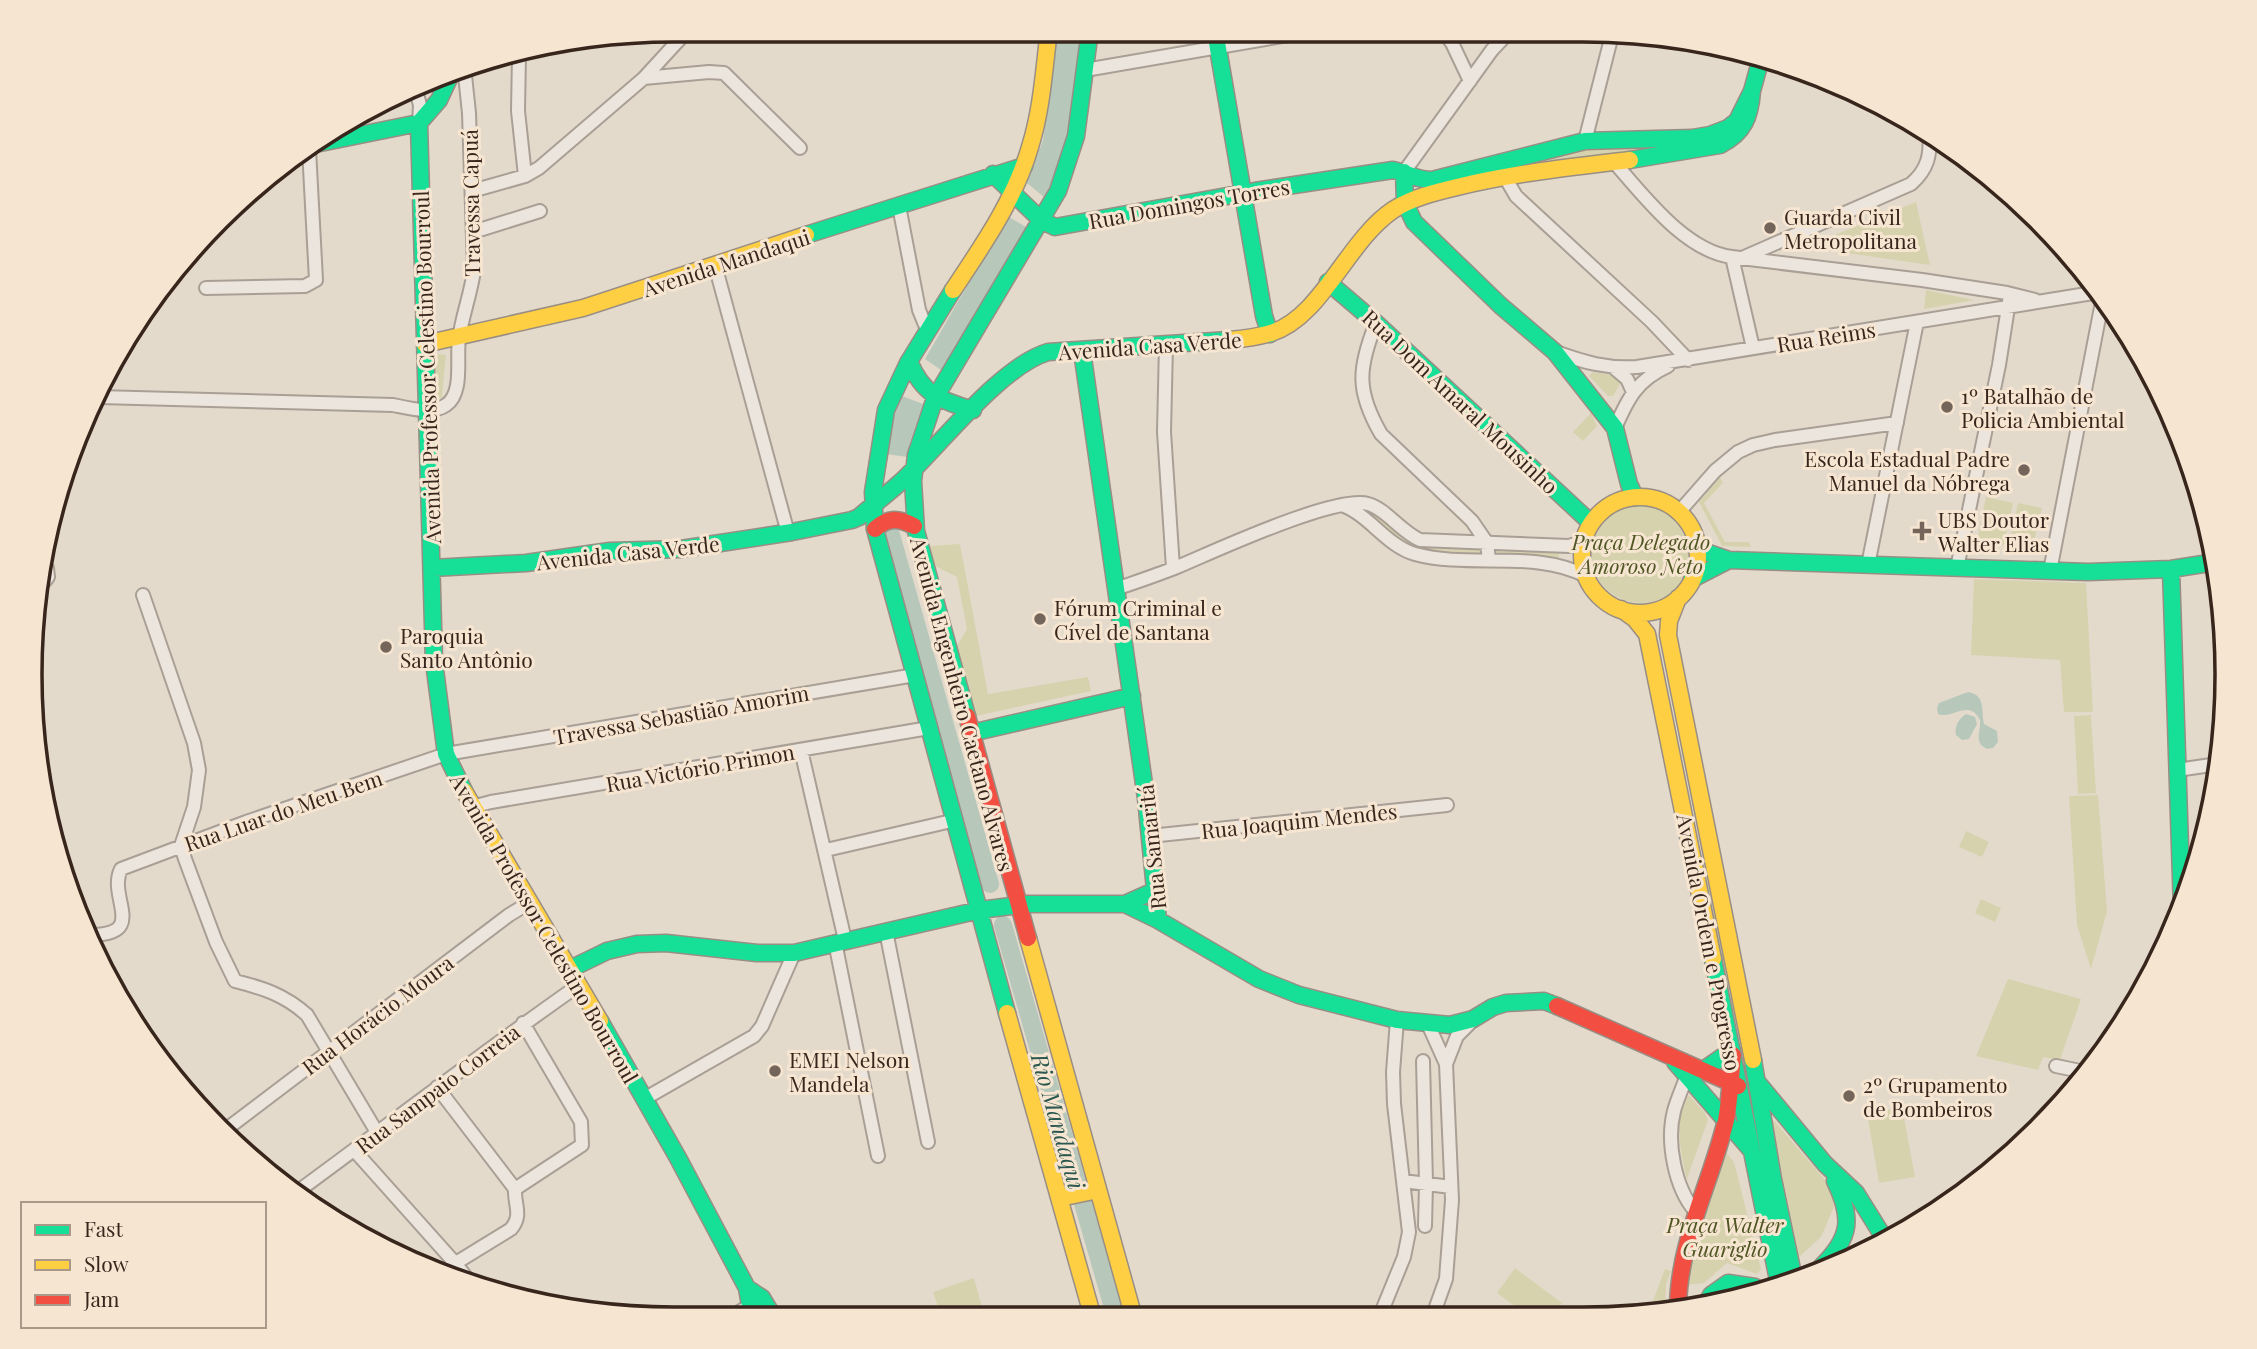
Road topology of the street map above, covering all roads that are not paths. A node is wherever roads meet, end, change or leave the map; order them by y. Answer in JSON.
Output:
{"nodes":[{"id":1,"x":677,"y":42,"type":"edge"},
{"id":2,"x":1047,"y":42,"type":"edge"},
{"id":3,"x":1088,"y":42,"type":"edge"},
{"id":4,"x":1217,"y":42,"type":"edge"},
{"id":5,"x":1247,"y":42,"type":"edge"},
{"id":6,"x":1451,"y":42,"type":"edge"},
{"id":7,"x":1500,"y":42,"type":"edge"},
{"id":8,"x":1610,"y":43,"type":"edge"},
{"id":9,"x":1218,"y":47,"type":"junction"},
{"id":10,"x":519,"y":62,"type":"edge"},
{"id":11,"x":1758,"y":68,"type":"edge"},
{"id":12,"x":1085,"y":70,"type":"junction"},
{"id":13,"x":466,"y":78,"type":"edge"},
{"id":14,"x":645,"y":78,"type":"junction"},
{"id":15,"x":1470,"y":81,"type":"junction"},
{"id":16,"x":447,"y":85,"type":"edge"},
{"id":17,"x":1752,"y":91,"type":"junction"},
{"id":18,"x":418,"y":97,"type":"edge"},
{"id":19,"x":419,"y":123,"type":"junction"},
{"id":20,"x":338,"y":139,"type":"edge"},
{"id":21,"x":1585,"y":141,"type":"junction"},
{"id":22,"x":1930,"y":146,"type":"edge"},
{"id":23,"x":800,"y":148,"type":"dead end"},
{"id":24,"x":310,"y":159,"type":"edge"},
{"id":25,"x":1614,"y":162,"type":"junction"},
{"id":26,"x":1024,"y":166,"type":"junction"},
{"id":27,"x":1502,"y":170,"type":"junction"},
{"id":28,"x":1404,"y":172,"type":"junction"},
{"id":29,"x":993,"y":174,"type":"junction"},
{"id":30,"x":525,"y":176,"type":"junction"},
{"id":31,"x":472,"y":191,"type":"junction"},
{"id":32,"x":1012,"y":193,"type":"junction"},
{"id":33,"x":1243,"y":193,"type":"junction"},
{"id":34,"x":1405,"y":203,"type":"junction"},
{"id":35,"x":899,"y":206,"type":"junction"},
{"id":36,"x":540,"y":211,"type":"dead end"},
{"id":37,"x":1041,"y":220,"type":"junction"},
{"id":38,"x":473,"y":232,"type":"junction"},
{"id":39,"x":1737,"y":258,"type":"junction"},
{"id":40,"x":715,"y":265,"type":"junction"},
{"id":41,"x":1328,"y":282,"type":"junction"},
{"id":42,"x":206,"y":288,"type":"dead end"},
{"id":43,"x":2007,"y":293,"type":"junction"},
{"id":44,"x":2087,"y":294,"type":"edge"},
{"id":45,"x":2037,"y":301,"type":"junction"},
{"id":46,"x":2009,"y":308,"type":"junction"},
{"id":47,"x":2100,"y":312,"type":"edge"},
{"id":48,"x":1917,"y":322,"type":"junction"},
{"id":49,"x":1376,"y":323,"type":"junction"},
{"id":50,"x":928,"y":331,"type":"junction"},
{"id":51,"x":1270,"y":334,"type":"junction"},
{"id":52,"x":459,"y":338,"type":"junction"},
{"id":53,"x":425,"y":344,"type":"junction"},
{"id":54,"x":1166,"y":345,"type":"junction"},
{"id":55,"x":1754,"y":348,"type":"junction"},
{"id":56,"x":1082,"y":351,"type":"junction"},
{"id":57,"x":1555,"y":352,"type":"junction"},
{"id":58,"x":1685,"y":360,"type":"junction"},
{"id":59,"x":909,"y":361,"type":"junction"},
{"id":60,"x":1614,"y":368,"type":"junction"},
{"id":61,"x":1633,"y":392,"type":"junction"},
{"id":62,"x":106,"y":397,"type":"edge"},
{"id":63,"x":935,"y":398,"type":"junction"},
{"id":64,"x":427,"y":410,"type":"junction"},
{"id":65,"x":973,"y":410,"type":"junction"},
{"id":66,"x":1897,"y":424,"type":"junction"},
{"id":67,"x":1615,"y":428,"type":"junction"},
{"id":68,"x":913,"y":470,"type":"junction"},
{"id":69,"x":1635,"y":497,"type":"junction"},
{"id":70,"x":1340,"y":505,"type":"junction"},
{"id":71,"x":872,"y":506,"type":"junction"},
{"id":72,"x":1679,"y":512,"type":"junction"},
{"id":73,"x":1591,"y":523,"type":"junction"},
{"id":74,"x":915,"y":526,"type":"junction"},
{"id":75,"x":874,"y":529,"type":"junction"},
{"id":76,"x":788,"y":533,"type":"junction"},
{"id":77,"x":1584,"y":541,"type":"junction"},
{"id":78,"x":1487,"y":543,"type":"junction"},
{"id":79,"x":1697,"y":549,"type":"junction"},
{"id":80,"x":1489,"y":559,"type":"junction"},
{"id":81,"x":1729,"y":560,"type":"junction"},
{"id":82,"x":2205,"y":564,"type":"edge"},
{"id":83,"x":1868,"y":565,"type":"junction"},
{"id":84,"x":432,"y":568,"type":"junction"},
{"id":85,"x":1173,"y":568,"type":"junction"},
{"id":86,"x":1957,"y":568,"type":"junction"},
{"id":87,"x":2171,"y":569,"type":"junction"},
{"id":88,"x":2050,"y":571,"type":"junction"},
{"id":89,"x":1586,"y":576,"type":"junction"},
{"id":90,"x":1692,"y":579,"type":"junction"},
{"id":91,"x":1116,"y":589,"type":"junction"},
{"id":92,"x":143,"y":595,"type":"dead end"},
{"id":93,"x":1678,"y":598,"type":"junction"},
{"id":94,"x":1621,"y":609,"type":"junction"},
{"id":95,"x":915,"y":675,"type":"junction"},
{"id":96,"x":1132,"y":696,"type":"junction"},
{"id":97,"x":929,"y":728,"type":"junction"},
{"id":98,"x":971,"y":733,"type":"junction"},
{"id":99,"x":801,"y":750,"type":"junction"},
{"id":100,"x":446,"y":754,"type":"junction"},
{"id":101,"x":2209,"y":765,"type":"edge"},
{"id":102,"x":2177,"y":770,"type":"junction"},
{"id":103,"x":1447,"y":805,"type":"dead end"},
{"id":104,"x":472,"y":807,"type":"junction"},
{"id":105,"x":956,"y":820,"type":"junction"},
{"id":106,"x":1150,"y":836,"type":"junction"},
{"id":107,"x":181,"y":846,"type":"junction"},
{"id":108,"x":826,"y":850,"type":"junction"},
{"id":109,"x":2181,"y":878,"type":"edge"},
{"id":110,"x":1154,"y":891,"type":"junction"},
{"id":111,"x":529,"y":903,"type":"junction"},
{"id":112,"x":1125,"y":904,"type":"junction"},
{"id":113,"x":1019,"y":905,"type":"junction"},
{"id":114,"x":980,"y":910,"type":"junction"},
{"id":115,"x":1158,"y":920,"type":"junction"},
{"id":116,"x":886,"y":931,"type":"junction"},
{"id":117,"x":98,"y":934,"type":"edge"},
{"id":118,"x":840,"y":941,"type":"junction"},
{"id":119,"x":794,"y":953,"type":"junction"},
{"id":120,"x":570,"y":969,"type":"junction"},
{"id":121,"x":579,"y":985,"type":"junction"},
{"id":122,"x":1397,"y":1020,"type":"junction"},
{"id":123,"x":1474,"y":1020,"type":"junction"},
{"id":124,"x":523,"y":1023,"type":"junction"},
{"id":125,"x":1428,"y":1024,"type":"junction"},
{"id":126,"x":329,"y":1049,"type":"junction"},
{"id":127,"x":1732,"y":1053,"type":"junction"},
{"id":128,"x":1423,"y":1061,"type":"dead end"},
{"id":129,"x":1446,"y":1064,"type":"junction"},
{"id":130,"x":2056,"y":1066,"type":"dead end"},
{"id":131,"x":2076,"y":1070,"type":"edge"},
{"id":132,"x":1696,"y":1078,"type":"junction"},
{"id":133,"x":1758,"y":1083,"type":"junction"},
{"id":134,"x":1735,"y":1085,"type":"junction"},
{"id":135,"x":438,"y":1087,"type":"junction"},
{"id":136,"x":644,"y":1099,"type":"junction"},
{"id":137,"x":1726,"y":1119,"type":"junction"},
{"id":138,"x":231,"y":1126,"type":"edge"},
{"id":139,"x":378,"y":1134,"type":"junction"},
{"id":140,"x":929,"y":1142,"type":"dead end"},
{"id":141,"x":354,"y":1150,"type":"junction"},
{"id":142,"x":1753,"y":1153,"type":"junction"},
{"id":143,"x":878,"y":1156,"type":"dead end"},
{"id":144,"x":1825,"y":1164,"type":"junction"},
{"id":145,"x":1403,"y":1181,"type":"junction"},
{"id":146,"x":1426,"y":1183,"type":"junction"},
{"id":147,"x":304,"y":1187,"type":"edge"},
{"id":148,"x":1451,"y":1187,"type":"junction"},
{"id":149,"x":515,"y":1189,"type":"junction"},
{"id":150,"x":1098,"y":1189,"type":"junction"},
{"id":151,"x":1060,"y":1198,"type":"junction"},
{"id":152,"x":1695,"y":1212,"type":"junction"},
{"id":153,"x":1425,"y":1226,"type":"dead end"},
{"id":154,"x":1880,"y":1232,"type":"edge"},
{"id":155,"x":1835,"y":1254,"type":"edge"},
{"id":156,"x":455,"y":1263,"type":"junction"},
{"id":157,"x":451,"y":1266,"type":"edge"},
{"id":158,"x":460,"y":1269,"type":"edge"},
{"id":159,"x":1792,"y":1271,"type":"edge"},
{"id":160,"x":1777,"y":1276,"type":"edge"},
{"id":161,"x":1744,"y":1285,"type":"edge"},
{"id":162,"x":1714,"y":1293,"type":"edge"},
{"id":163,"x":1679,"y":1300,"type":"edge"},
{"id":164,"x":757,"y":1307,"type":"edge"},
{"id":165,"x":1090,"y":1307,"type":"edge"},
{"id":166,"x":1131,"y":1307,"type":"edge"},
{"id":167,"x":1384,"y":1307,"type":"edge"},
{"id":168,"x":1436,"y":1307,"type":"edge"}],
"edges":[{"from":1,"to":14,"type":"street"},
{"from":2,"to":26,"type":"main road","name":"Avenida Engenheiro Caetano Alvares"},
{"from":3,"to":12,"type":"main road","name":"Avenida Engenheiro Caetano Alvares"},
{"from":4,"to":9,"type":"main road"},
{"from":5,"to":9,"type":"street"},
{"from":6,"to":15,"type":"street"},
{"from":7,"to":15,"type":"street"},
{"from":8,"to":21,"type":"street"},
{"from":9,"to":12,"type":"street"},
{"from":9,"to":33,"type":"main road"},
{"from":10,"to":30,"type":"street"},
{"from":11,"to":17,"type":"main road","name":"Avenida Casa Verde"},
{"from":12,"to":37,"type":"main road","name":"Avenida Engenheiro Caetano Alvares"},
{"from":13,"to":31,"type":"street","name":"Travessa Capuá"},
{"from":14,"to":23,"type":"street"},
{"from":14,"to":30,"type":"street"},
{"from":15,"to":28,"type":"street"},
{"from":16,"to":19,"type":"main road"},
{"from":17,"to":21,"type":"main road","name":"Avenida Casa Verde"},
{"from":17,"to":25,"type":"main road","name":"Avenida Casa Verde"},
{"from":18,"to":19,"type":"street"},
{"from":19,"to":20,"type":"main road"},
{"from":19,"to":53,"type":"main road","name":"Avenida Professor Celestino Bourroul"},
{"from":21,"to":27,"type":"main road","name":"Avenida Casa Verde"},
{"from":22,"to":39,"type":"street"},
{"from":24,"to":42,"type":"street"},
{"from":25,"to":27,"type":"main road","name":"Avenida Casa Verde"},
{"from":25,"to":39,"type":"street"},
{"from":26,"to":29,"type":"main road","name":"Avenida Mandaqui"},
{"from":26,"to":32,"type":"main road","name":"Avenida Engenheiro Caetano Alvares"},
{"from":27,"to":28,"type":"main road","name":"Avenida Casa Verde"},
{"from":27,"to":34,"type":"main road","name":"Avenida Casa Verde"},
{"from":27,"to":58,"type":"street"},
{"from":28,"to":33,"type":"main road","name":"Rua Domingos Torres"},
{"from":28,"to":34,"type":"main road","name":"Rua Reims"},
{"from":29,"to":32,"type":"main road"},
{"from":29,"to":35,"type":"main road","name":"Avenida Mandaqui"},
{"from":30,"to":31,"type":"street"},
{"from":31,"to":38,"type":"street","name":"Travessa Capuá"},
{"from":32,"to":37,"type":"main road"},
{"from":32,"to":50,"type":"main road","name":"Avenida Engenheiro Caetano Alvares"},
{"from":33,"to":37,"type":"main road","name":"Rua Domingos Torres"},
{"from":33,"to":51,"type":"main road"},
{"from":34,"to":41,"type":"main road","name":"Avenida Casa Verde"},
{"from":34,"to":57,"type":"main road","name":"Rua Reims"},
{"from":35,"to":40,"type":"main road","name":"Avenida Mandaqui"},
{"from":35,"to":50,"type":"street"},
{"from":36,"to":38,"type":"street"},
{"from":37,"to":63,"type":"main road","name":"Avenida Engenheiro Caetano Alvares"},
{"from":38,"to":52,"type":"street","name":"Travessa Capuá"},
{"from":39,"to":43,"type":"street"},
{"from":39,"to":55,"type":"street"},
{"from":40,"to":52,"type":"main road","name":"Avenida Mandaqui"},
{"from":40,"to":76,"type":"street"},
{"from":41,"to":49,"type":"main road","name":"Rua Dom Amaral Mousinho"},
{"from":41,"to":51,"type":"main road","name":"Avenida Casa Verde"},
{"from":43,"to":45,"type":"street"},
{"from":43,"to":46,"type":"street"},
{"from":44,"to":45,"type":"street","name":"Rua Reims"},
{"from":45,"to":46,"type":"street","name":"Rua Reims"},
{"from":46,"to":48,"type":"street","name":"Rua Reims"},
{"from":46,"to":86,"type":"street"},
{"from":47,"to":88,"type":"street"},
{"from":48,"to":55,"type":"street","name":"Rua Reims"},
{"from":48,"to":66,"type":"street"},
{"from":49,"to":73,"type":"main road","name":"Rua Dom Amaral Mousinho"},
{"from":49,"to":78,"type":"street"},
{"from":50,"to":59,"type":"main road","name":"Avenida Engenheiro Caetano Alvares"},
{"from":51,"to":54,"type":"main road","name":"Avenida Casa Verde"},
{"from":52,"to":53,"type":"main road","name":"Avenida Mandaqui"},
{"from":52,"to":64,"type":"street","name":"Travessa Capuá"},
{"from":53,"to":64,"type":"main road","name":"Avenida Professor Celestino Bourroul"},
{"from":54,"to":56,"type":"main road","name":"Avenida Casa Verde"},
{"from":54,"to":85,"type":"street"},
{"from":55,"to":58,"type":"street","name":"Rua Reims"},
{"from":56,"to":65,"type":"main road","name":"Avenida Casa Verde"},
{"from":56,"to":91,"type":"main road","name":"Rua Samaritá"},
{"from":57,"to":60,"type":"street","name":"Rua Reims"},
{"from":57,"to":67,"type":"main road","name":"Rua Reims"},
{"from":58,"to":60,"type":"street","name":"Rua Reims"},
{"from":58,"to":61,"type":"street"},
{"from":59,"to":63,"type":"main road"},
{"from":59,"to":71,"type":"main road","name":"Avenida Engenheiro Caetano Alvares"},
{"from":60,"to":61,"type":"street"},
{"from":61,"to":67,"type":"street"},
{"from":62,"to":64,"type":"street"},
{"from":63,"to":65,"type":"main road"},
{"from":63,"to":68,"type":"main road","name":"Avenida Engenheiro Caetano Alvares"},
{"from":64,"to":84,"type":"main road","name":"Avenida Professor Celestino Bourroul"},
{"from":65,"to":68,"type":"main road","name":"Avenida Casa Verde"},
{"from":66,"to":72,"type":"street"},
{"from":66,"to":83,"type":"street"},
{"from":67,"to":69,"type":"main road"},
{"from":68,"to":71,"type":"main road","name":"Avenida Casa Verde"},
{"from":68,"to":74,"type":"main road","name":"Avenida Engenheiro Caetano Alvares"},
{"from":69,"to":72,"type":"main road"},
{"from":69,"to":73,"type":"main road"},
{"from":70,"to":78,"type":"street"},
{"from":70,"to":80,"type":"street"},
{"from":70,"to":85,"type":"street"},
{"from":71,"to":75,"type":"main road","name":"Avenida Engenheiro Caetano Alvares"},
{"from":71,"to":76,"type":"main road","name":"Avenida Casa Verde"},
{"from":72,"to":79,"type":"main road"},
{"from":73,"to":77,"type":"main road"},
{"from":74,"to":75,"type":"main road"},
{"from":74,"to":98,"type":"main road","name":"Avenida Engenheiro Caetano Alvares"},
{"from":75,"to":95,"type":"main road","name":"Avenida Engenheiro Caetano Alvares"},
{"from":76,"to":84,"type":"main road","name":"Avenida Casa Verde"},
{"from":77,"to":78,"type":"street"},
{"from":77,"to":89,"type":"main road"},
{"from":78,"to":80,"type":"street"},
{"from":79,"to":81,"type":"main road"},
{"from":79,"to":90,"type":"main road"},
{"from":80,"to":89,"type":"street"},
{"from":81,"to":83,"type":"main road"},
{"from":81,"to":90,"type":"main road"},
{"from":82,"to":87,"type":"main road"},
{"from":83,"to":86,"type":"main road"},
{"from":84,"to":100,"type":"main road","name":"Avenida Professor Celestino Bourroul"},
{"from":85,"to":91,"type":"street"},
{"from":86,"to":88,"type":"main road"},
{"from":87,"to":88,"type":"main road"},
{"from":87,"to":102,"type":"main road"},
{"from":89,"to":94,"type":"main road"},
{"from":90,"to":93,"type":"main road"},
{"from":91,"to":96,"type":"main road","name":"Rua Samaritá"},
{"from":92,"to":107,"type":"street"},
{"from":93,"to":94,"type":"main road"},
{"from":93,"to":133,"type":"main road","name":"Avenida Ordem e Progresso"},
{"from":94,"to":127,"type":"main road","name":"Avenida Ordem e Progresso"},
{"from":95,"to":97,"type":"main road","name":"Avenida Engenheiro Caetano Alvares"},
{"from":95,"to":100,"type":"street","name":"Travessa Sebastião Amorim"},
{"from":96,"to":98,"type":"main road"},
{"from":96,"to":106,"type":"main road","name":"Rua Samaritá"},
{"from":97,"to":99,"type":"street","name":"Rua Victório Primon"},
{"from":97,"to":105,"type":"main road","name":"Avenida Engenheiro Caetano Alvares"},
{"from":98,"to":113,"type":"main road","name":"Avenida Engenheiro Caetano Alvares"},
{"from":99,"to":104,"type":"street","name":"Rua Victório Primon"},
{"from":99,"to":108,"type":"street"},
{"from":100,"to":104,"type":"main road","name":"Avenida Professor Celestino Bourroul"},
{"from":100,"to":107,"type":"street","name":"Rua Luar do Meu Bem"},
{"from":101,"to":102,"type":"street"},
{"from":102,"to":109,"type":"main road"},
{"from":103,"to":106,"type":"street","name":"Rua Joaquim Mendes"},
{"from":104,"to":111,"type":"main road","name":"Avenida Professor Celestino Bourroul"},
{"from":105,"to":108,"type":"street"},
{"from":105,"to":114,"type":"main road","name":"Avenida Engenheiro Caetano Alvares"},
{"from":106,"to":110,"type":"main road","name":"Rua Samaritá"},
{"from":107,"to":117,"type":"street","name":"Rua Luar do Meu Bem"},
{"from":107,"to":126,"type":"street"},
{"from":108,"to":118,"type":"street"},
{"from":110,"to":112,"type":"main road"},
{"from":110,"to":115,"type":"main road","name":"Rua Samaritá"},
{"from":111,"to":120,"type":"main road","name":"Avenida Professor Celestino Bourroul"},
{"from":111,"to":126,"type":"street","name":"Rua Horácio Moura"},
{"from":112,"to":113,"type":"main road"},
{"from":112,"to":115,"type":"main road"},
{"from":113,"to":114,"type":"main road"},
{"from":113,"to":150,"type":"main road","name":"Avenida Engenheiro Caetano Alvares"},
{"from":114,"to":116,"type":"main road"},
{"from":114,"to":151,"type":"main road","name":"Avenida Engenheiro Caetano Alvares"},
{"from":115,"to":122,"type":"main road","name":"Rua Samaritá"},
{"from":116,"to":118,"type":"main road"},
{"from":116,"to":140,"type":"street"},
{"from":118,"to":119,"type":"main road"},
{"from":118,"to":143,"type":"street"},
{"from":119,"to":120,"type":"main road"},
{"from":119,"to":136,"type":"street"},
{"from":120,"to":121,"type":"main road","name":"Avenida Professor Celestino Bourroul"},
{"from":121,"to":124,"type":"street","name":"Rua Sampaio Correia"},
{"from":121,"to":136,"type":"main road","name":"Avenida Professor Celestino Bourroul"},
{"from":122,"to":125,"type":"main road","name":"Rua Samaritá"},
{"from":122,"to":145,"type":"street"},
{"from":123,"to":125,"type":"main road","name":"Rua Samaritá"},
{"from":123,"to":129,"type":"street"},
{"from":123,"to":132,"type":"main road","name":"Rua Samaritá"},
{"from":124,"to":135,"type":"street","name":"Rua Sampaio Correia"},
{"from":124,"to":149,"type":"street"},
{"from":125,"to":129,"type":"street"},
{"from":126,"to":138,"type":"street","name":"Rua Horácio Moura"},
{"from":126,"to":139,"type":"street"},
{"from":127,"to":132,"type":"main road"},
{"from":127,"to":134,"type":"main road","name":"Avenida Ordem e Progresso"},
{"from":128,"to":146,"type":"street"},
{"from":129,"to":148,"type":"street"},
{"from":130,"to":131,"type":"street"},
{"from":132,"to":134,"type":"main road","name":"Rua Samaritá"},
{"from":132,"to":137,"type":"main road","name":"Rua Samaritá"},
{"from":132,"to":152,"type":"street"},
{"from":133,"to":134,"type":"main road"},
{"from":133,"to":144,"type":"main road"},
{"from":133,"to":159,"type":"main road","name":"Avenida Ordem e Progresso"},
{"from":134,"to":137,"type":"main road"},
{"from":134,"to":142,"type":"main road","name":"Avenida Ordem e Progresso"},
{"from":135,"to":139,"type":"street","name":"Rua Sampaio Correia"},
{"from":135,"to":149,"type":"street"},
{"from":136,"to":164,"type":"main road","name":"Avenida Professor Celestino Bourroul"},
{"from":137,"to":142,"type":"main road","name":"Rua Samaritá"},
{"from":137,"to":152,"type":"main road"},
{"from":139,"to":141,"type":"street","name":"Rua Sampaio Correia"},
{"from":141,"to":147,"type":"street","name":"Rua Sampaio Correia"},
{"from":141,"to":156,"type":"street"},
{"from":142,"to":160,"type":"main road","name":"Avenida Ordem e Progresso"},
{"from":144,"to":154,"type":"main road"},
{"from":144,"to":155,"type":"main road"},
{"from":145,"to":146,"type":"street"},
{"from":145,"to":167,"type":"street"},
{"from":146,"to":148,"type":"street"},
{"from":146,"to":153,"type":"street"},
{"from":148,"to":168,"type":"street"},
{"from":149,"to":156,"type":"street"},
{"from":150,"to":151,"type":"main road"},
{"from":150,"to":166,"type":"main road","name":"Avenida Engenheiro Caetano Alvares"},
{"from":151,"to":165,"type":"main road","name":"Avenida Engenheiro Caetano Alvares"},
{"from":152,"to":163,"type":"main road"},
{"from":156,"to":157,"type":"street"},
{"from":156,"to":158,"type":"street"},
{"from":161,"to":162,"type":"main road"}]}
